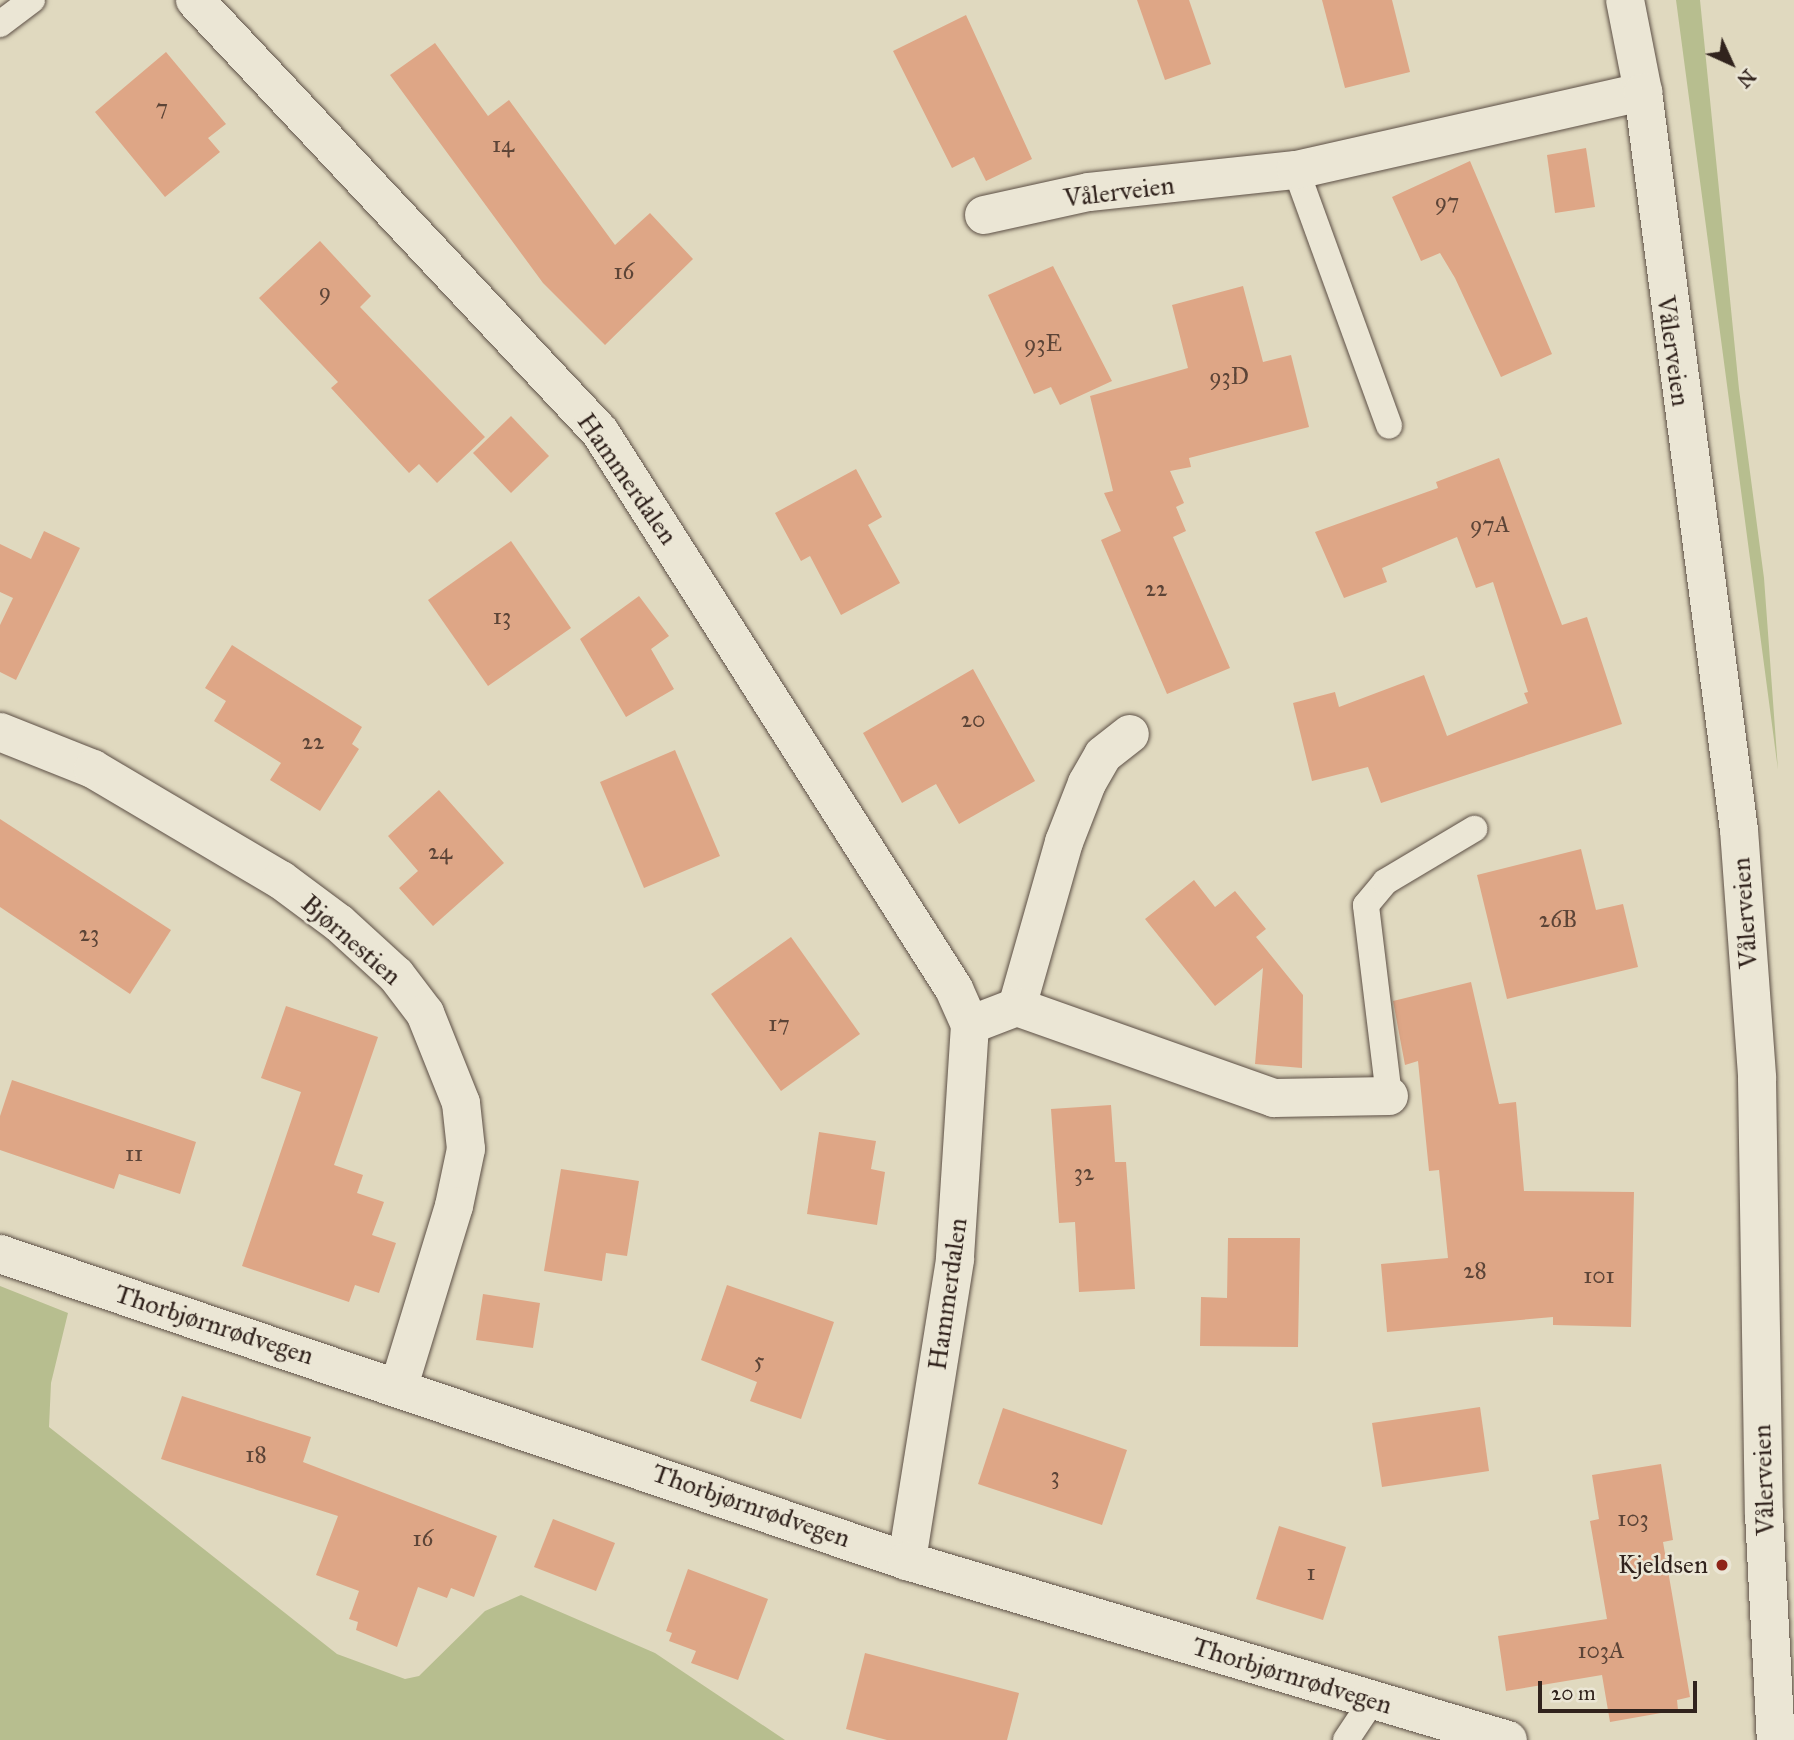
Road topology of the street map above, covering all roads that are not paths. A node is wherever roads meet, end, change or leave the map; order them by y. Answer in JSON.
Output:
{"nodes":[{"id":1,"x":32,"y":0,"type":"edge"},
{"id":2,"x":195,"y":0,"type":"edge"},
{"id":3,"x":1625,"y":0,"type":"edge"},
{"id":4,"x":0,"y":24,"type":"edge"},
{"id":5,"x":1643,"y":92,"type":"junction"},
{"id":6,"x":1296,"y":170,"type":"junction"},
{"id":7,"x":984,"y":215,"type":"dead end"},
{"id":8,"x":1389,"y":426,"type":"dead end"},
{"id":9,"x":0,"y":732,"type":"edge"},
{"id":10,"x":1130,"y":734,"type":"dead end"},
{"id":11,"x":1474,"y":829,"type":"dead end"},
{"id":12,"x":1017,"y":1007,"type":"junction"},
{"id":13,"x":970,"y":1025,"type":"junction"},
{"id":14,"x":1389,"y":1096,"type":"joint"},
{"id":15,"x":0,"y":1254,"type":"edge"},
{"id":16,"x":399,"y":1386,"type":"junction"},
{"id":17,"x":907,"y":1560,"type":"junction"},
{"id":18,"x":1373,"y":1701,"type":"junction"},
{"id":19,"x":1346,"y":1740,"type":"edge"},
{"id":20,"x":1508,"y":1740,"type":"edge"},
{"id":21,"x":1776,"y":1740,"type":"edge"}],
"edges":[{"from":1,"to":4,"type":"lane"},
{"from":2,"to":13,"type":"street","name":"Hammerdalen"},
{"from":3,"to":5,"type":"street","name":"Vålerveien"},
{"from":5,"to":6,"type":"street","name":"Vålerveien"},
{"from":5,"to":21,"type":"street","name":"Vålerveien"},
{"from":6,"to":7,"type":"street","name":"Vålerveien"},
{"from":6,"to":8,"type":"lane"},
{"from":9,"to":16,"type":"street","name":"Bjørnestien"},
{"from":10,"to":12,"type":"street"},
{"from":11,"to":14,"type":"lane"},
{"from":12,"to":13,"type":"street"},
{"from":12,"to":14,"type":"street"},
{"from":13,"to":17,"type":"street","name":"Hammerdalen"},
{"from":15,"to":16,"type":"street","name":"Thorbjørnrødvegen"},
{"from":16,"to":17,"type":"street","name":"Thorbjørnrødvegen"},
{"from":17,"to":18,"type":"street","name":"Thorbjørnrødvegen"},
{"from":18,"to":19,"type":"lane"},
{"from":18,"to":20,"type":"street","name":"Thorbjørnrødvegen"}]}
